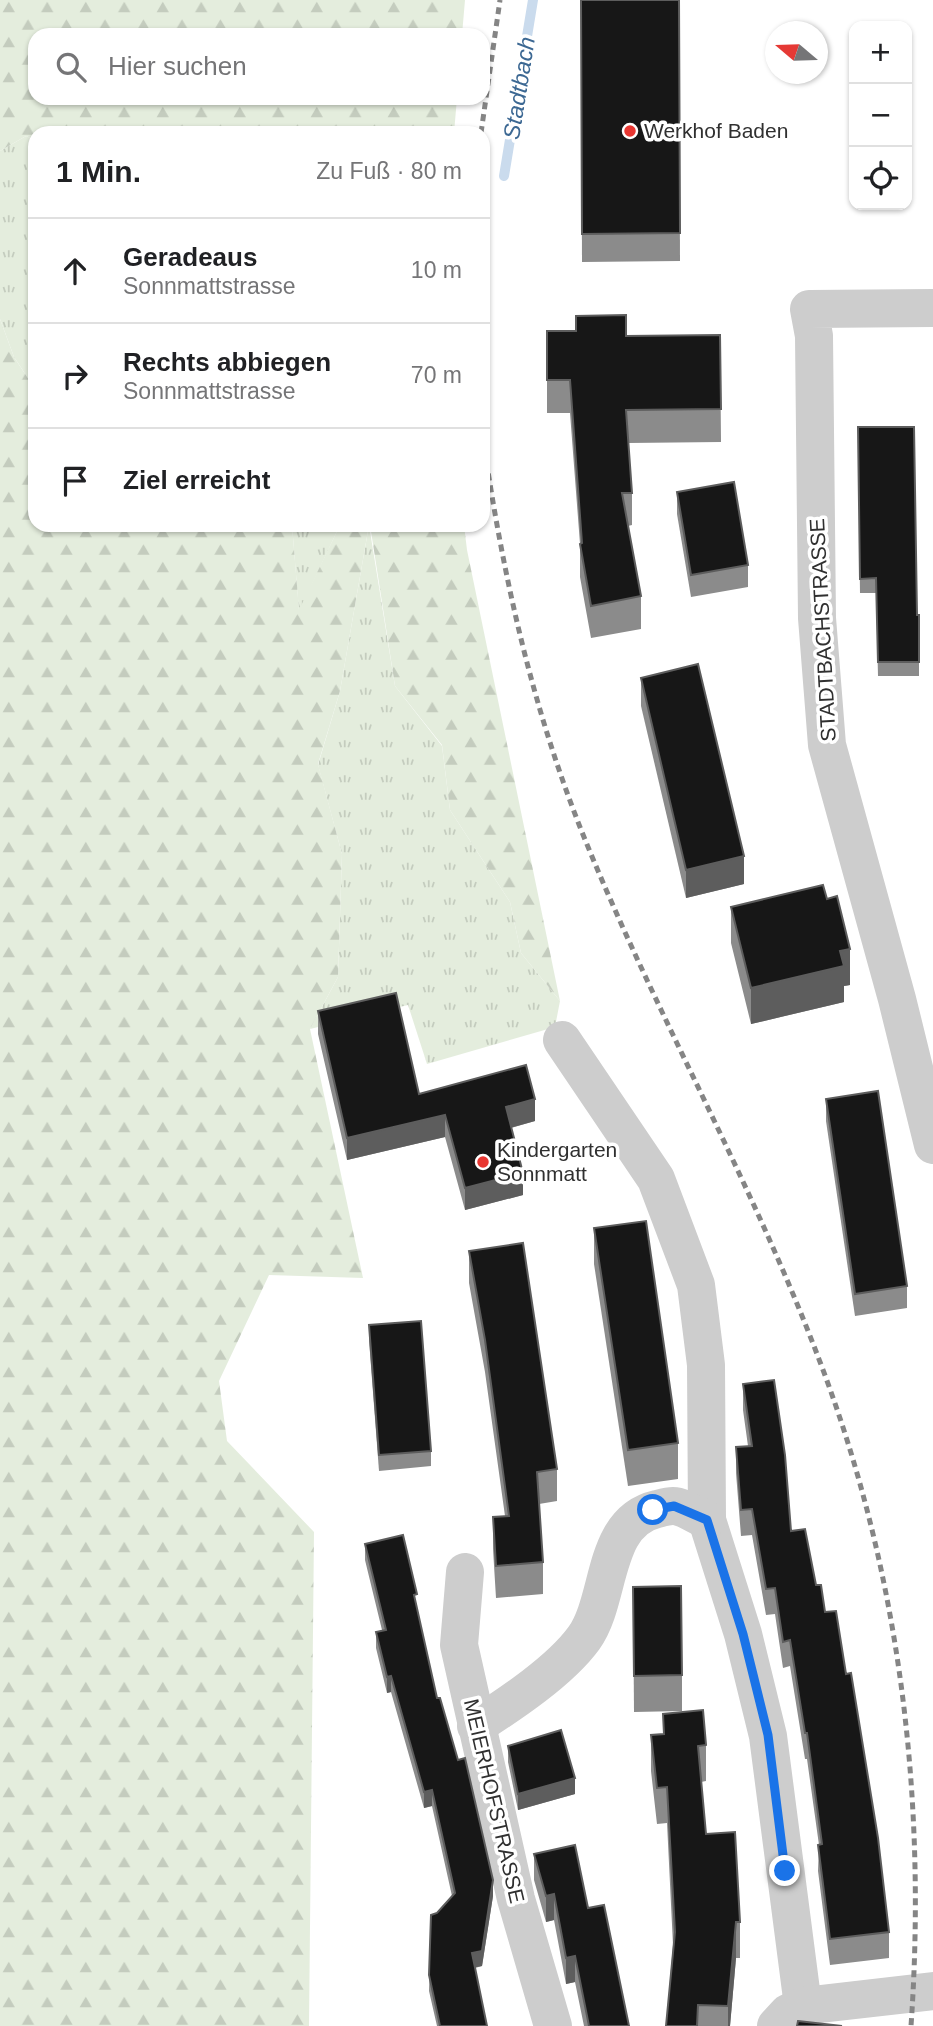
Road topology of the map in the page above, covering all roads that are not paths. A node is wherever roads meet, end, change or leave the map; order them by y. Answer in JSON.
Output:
{"nodes":[{"id":1,"x":933,"y":308,"type":"edge"},
{"id":2,"x":562,"y":1040,"type":"dead end"},
{"id":3,"x":933,"y":1145,"type":"edge"},
{"id":4,"x":707,"y":1520,"type":"junction"},
{"id":5,"x":465,"y":1572,"type":"dead end"},
{"id":6,"x":476,"y":1726,"type":"junction"},
{"id":7,"x":933,"y":1991,"type":"edge"},
{"id":8,"x":790,"y":2016,"type":"edge"},
{"id":9,"x":553,"y":2026,"type":"edge"}],
"edges":[{"from":1,"to":3,"type":"street","name":"STADTBACHSTRASSE"},
{"from":2,"to":4,"type":"street"},
{"from":4,"to":6,"type":"street"},
{"from":4,"to":8,"type":"street"},
{"from":5,"to":6,"type":"street","name":"MEIERHOFSTRASSE"},
{"from":6,"to":9,"type":"street","name":"MEIERHOFSTRASSE"},
{"from":7,"to":8,"type":"street"}]}
